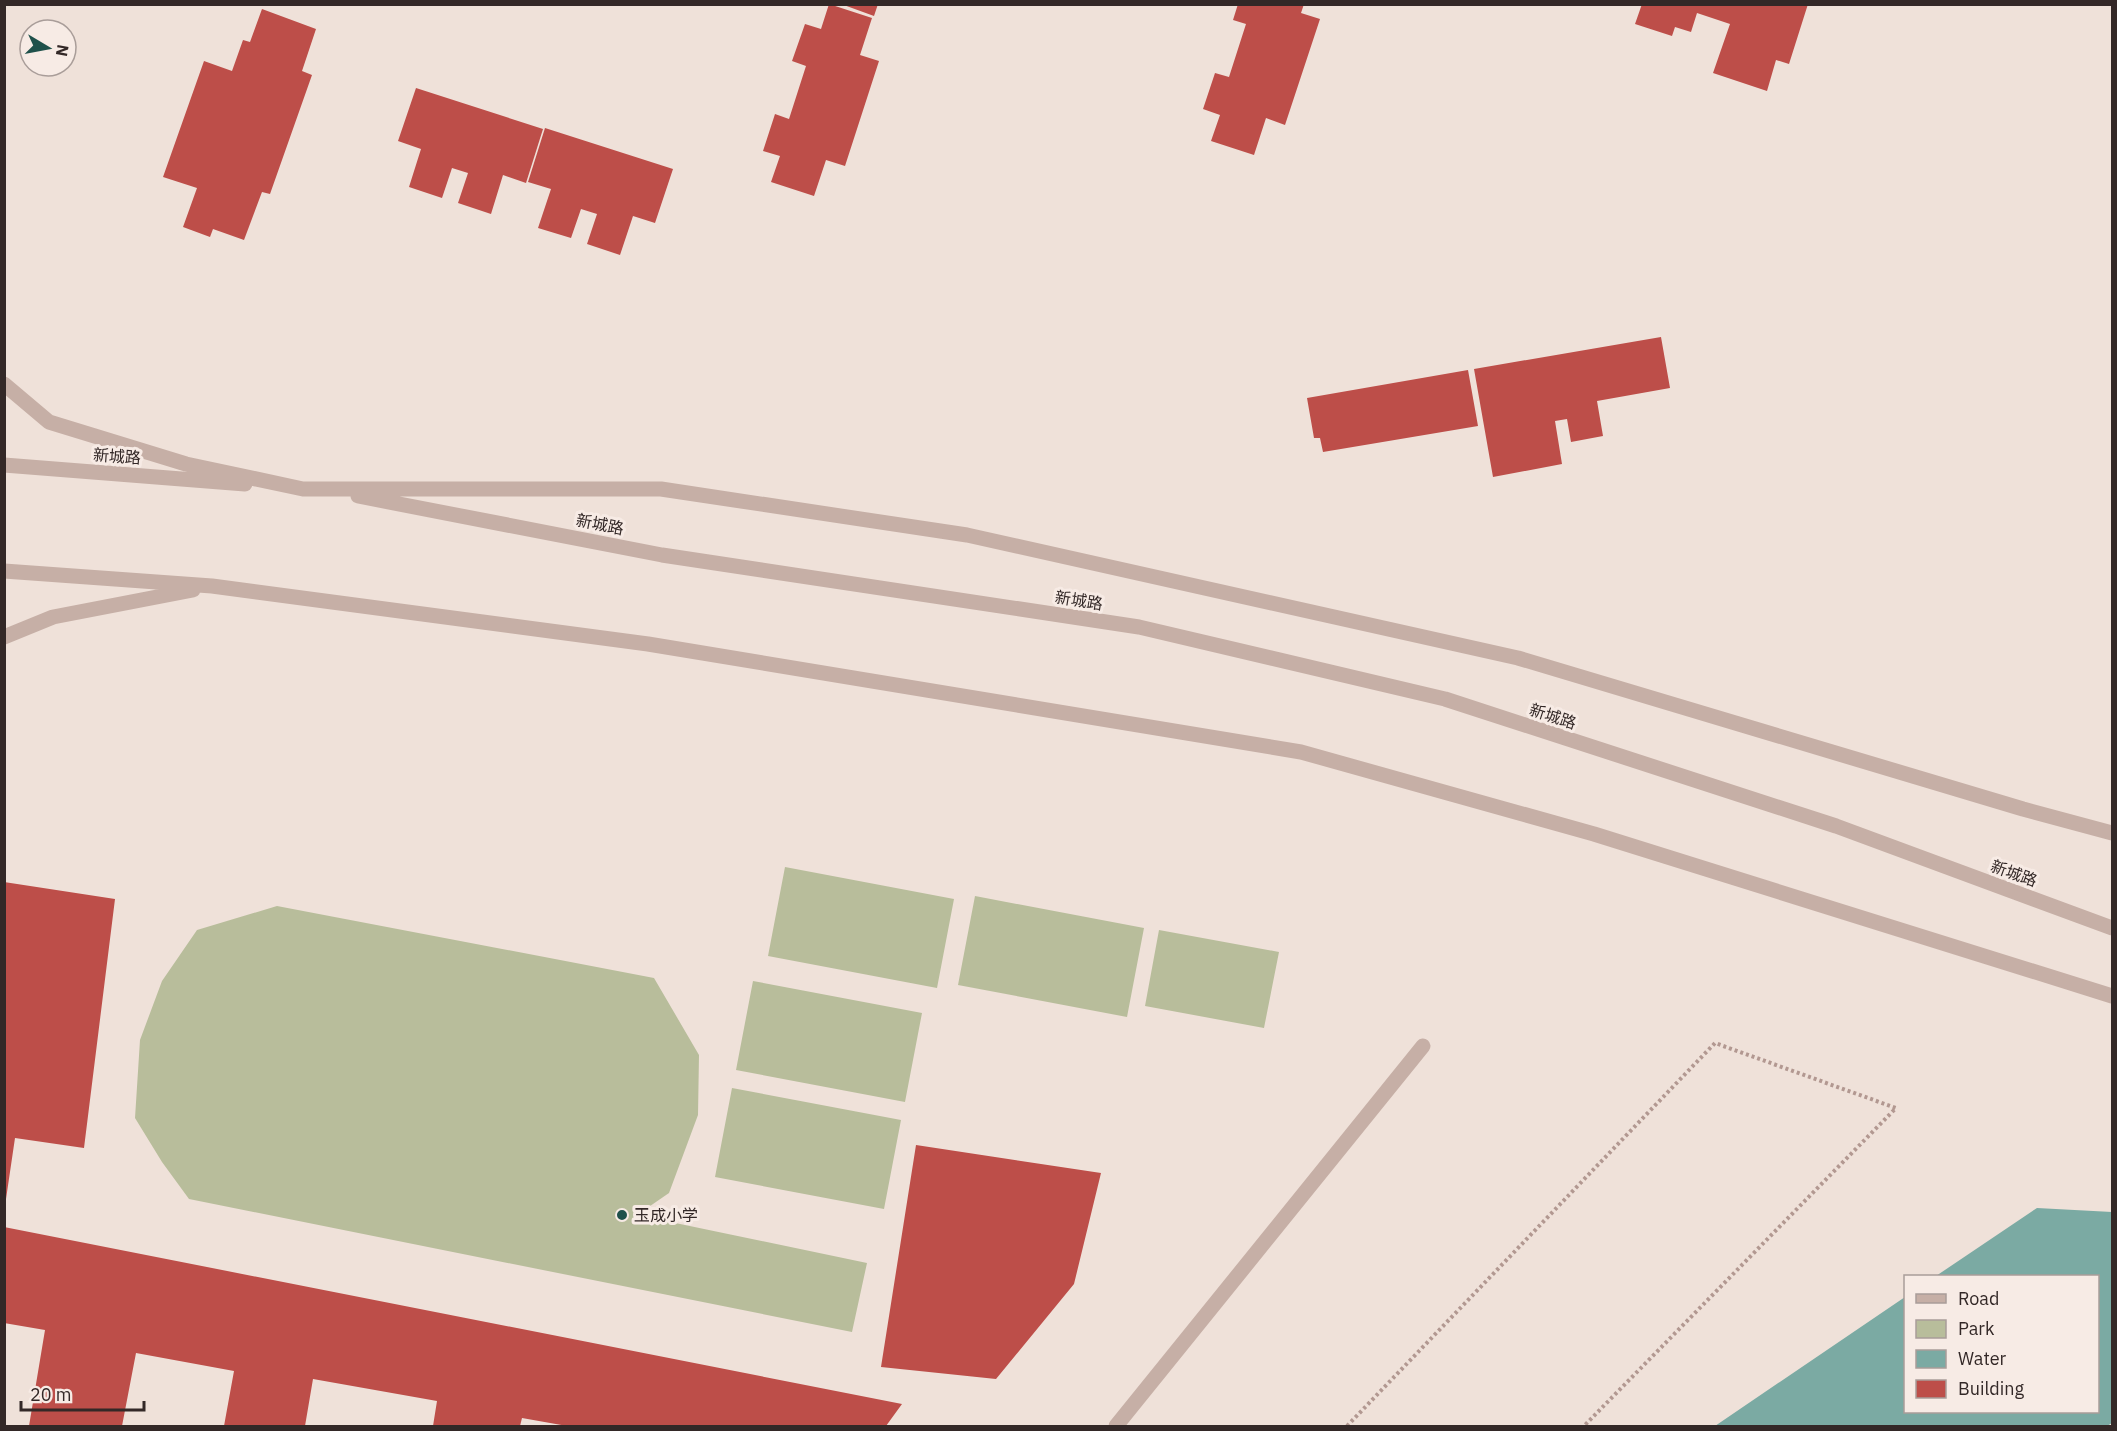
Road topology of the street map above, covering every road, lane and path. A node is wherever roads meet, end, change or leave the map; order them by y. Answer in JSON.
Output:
{"nodes":[{"id":1,"x":4,"y":384,"type":"edge"},
{"id":2,"x":4,"y":465,"type":"edge"},
{"id":3,"x":303,"y":489,"type":"junction"},
{"id":4,"x":4,"y":571,"type":"edge"},
{"id":5,"x":212,"y":586,"type":"junction"},
{"id":6,"x":4,"y":637,"type":"edge"},
{"id":7,"x":2112,"y":833,"type":"edge"},
{"id":8,"x":2112,"y":928,"type":"edge"},
{"id":9,"x":2112,"y":996,"type":"edge"},
{"id":10,"x":1423,"y":1046,"type":"dead end"},
{"id":11,"x":1116,"y":1426,"type":"edge"},
{"id":12,"x":1347,"y":1426,"type":"edge"},
{"id":13,"x":1584,"y":1426,"type":"edge"}],
"edges":[{"from":1,"to":3,"type":"street"},
{"from":2,"to":3,"type":"street","name":"新城路"},
{"from":3,"to":7,"type":"street"},
{"from":3,"to":8,"type":"street","name":"新城路"},
{"from":4,"to":5,"type":"street"},
{"from":5,"to":6,"type":"street"},
{"from":5,"to":9,"type":"street"},
{"from":10,"to":11,"type":"street"},
{"from":12,"to":13,"type":"path"}]}
